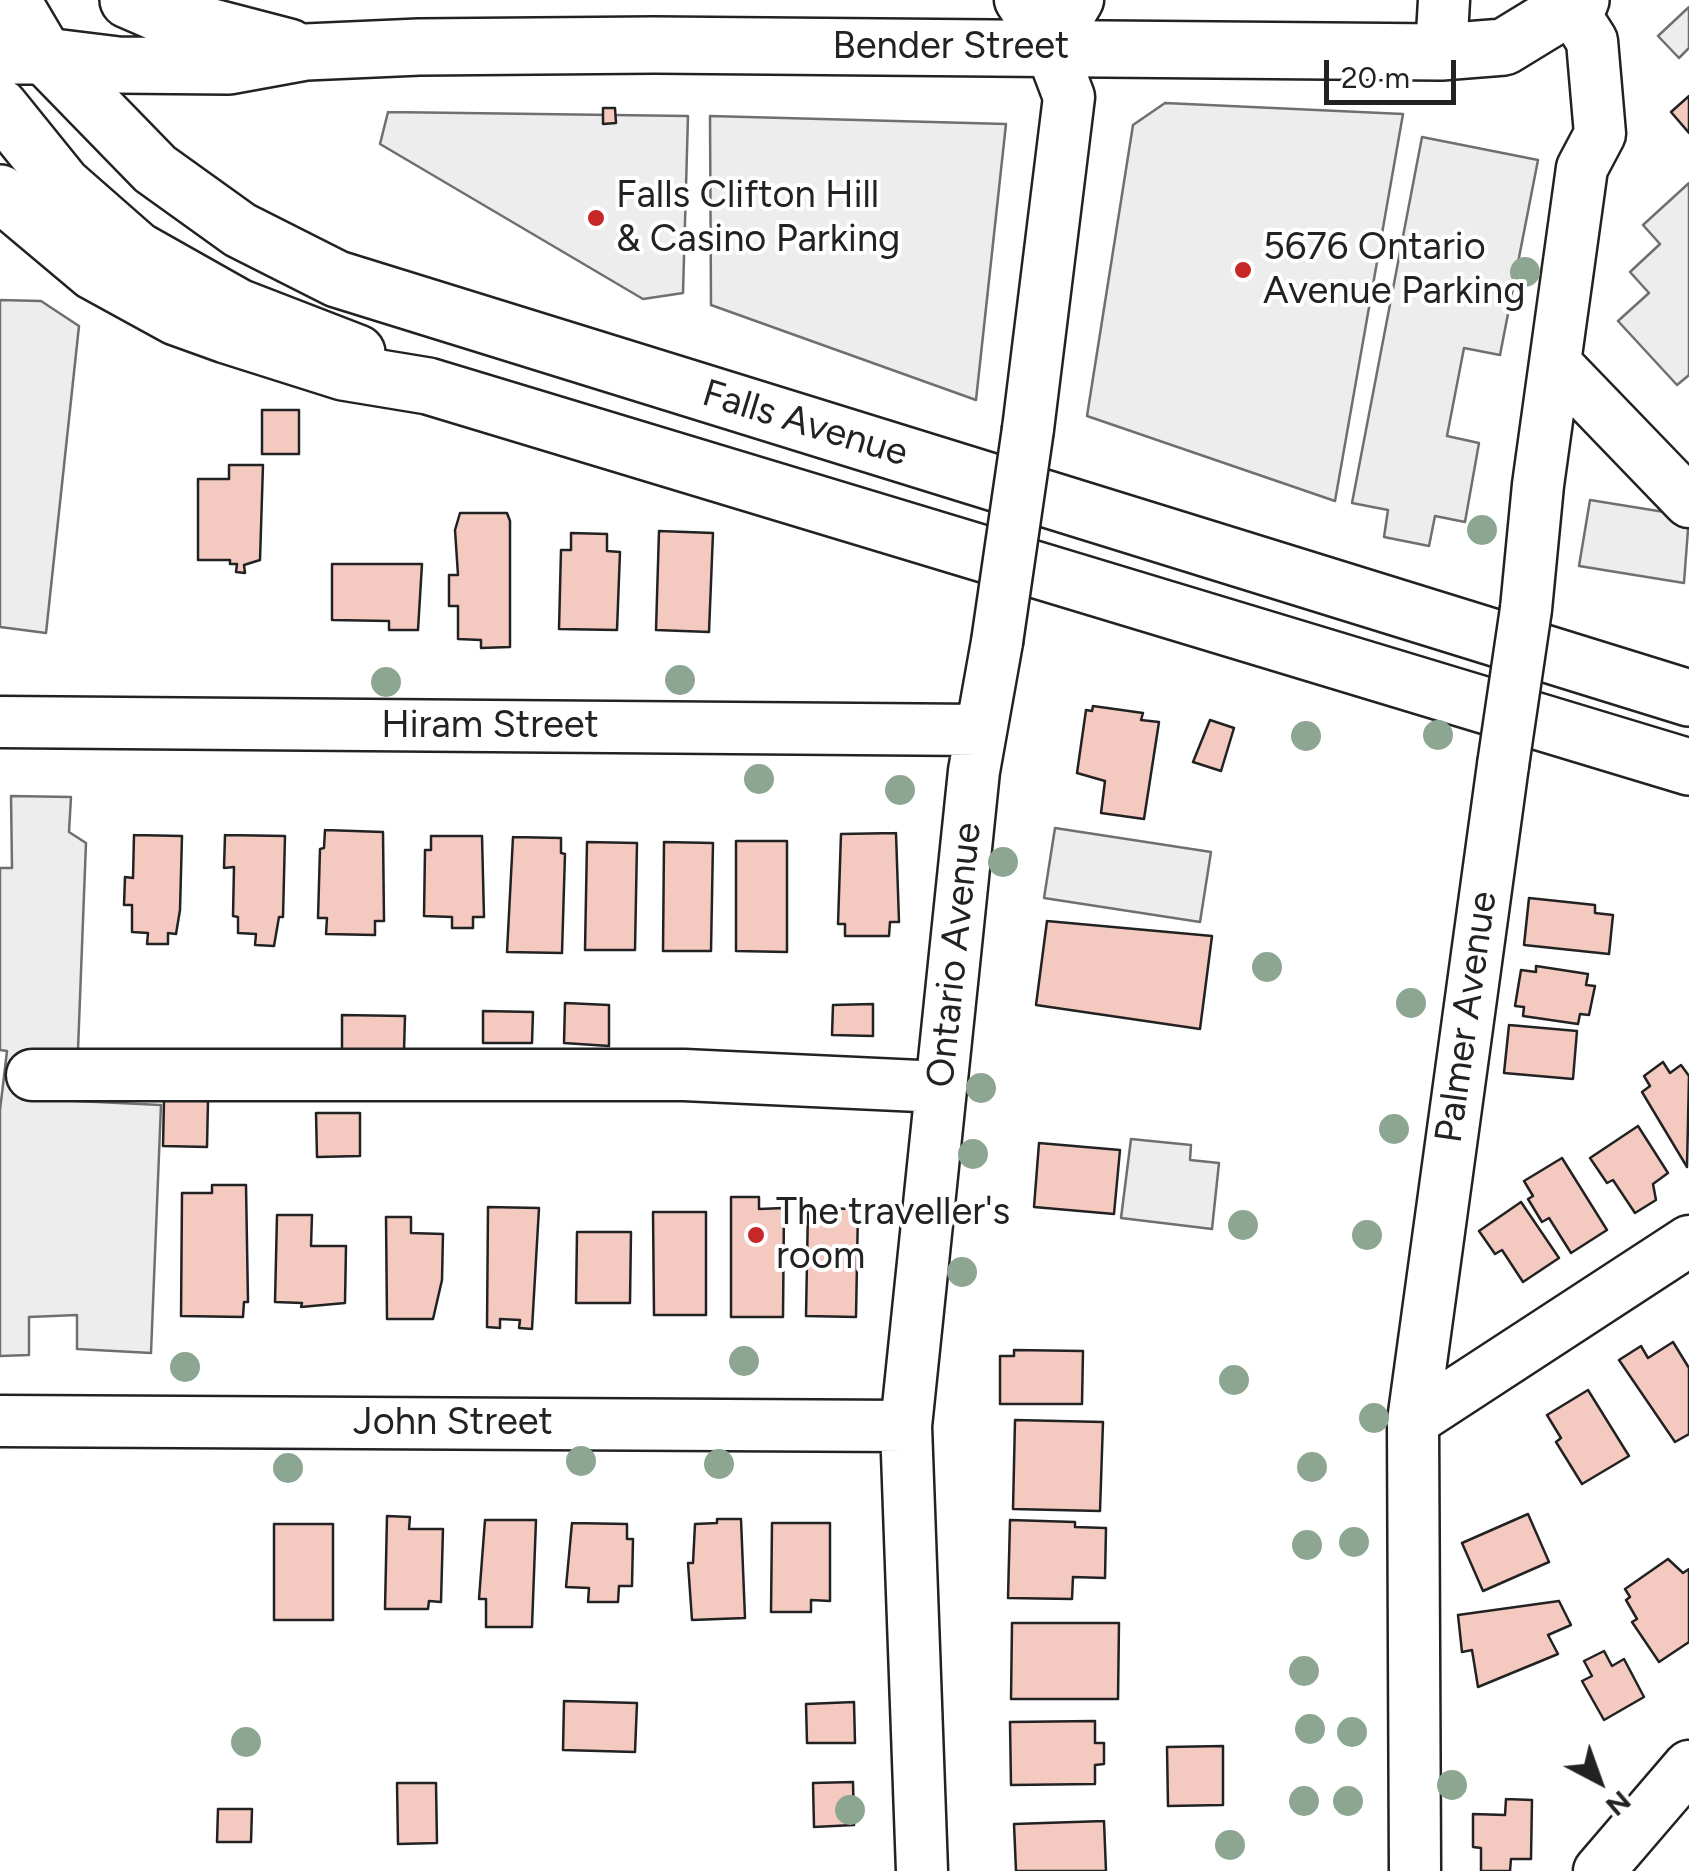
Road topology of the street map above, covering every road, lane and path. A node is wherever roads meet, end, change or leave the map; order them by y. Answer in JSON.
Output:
{"nodes":[{"id":1,"x":12,"y":0,"type":"edge"},
{"id":2,"x":128,"y":0,"type":"edge"},
{"id":3,"x":1020,"y":0,"type":"edge"},
{"id":4,"x":1078,"y":0,"type":"edge"},
{"id":5,"x":1576,"y":4,"type":"edge"},
{"id":6,"x":1054,"y":24,"type":"edge"},
{"id":7,"x":1442,"y":26,"type":"edge"},
{"id":8,"x":306,"y":52,"type":"junction"},
{"id":9,"x":22,"y":56,"type":"edge"},
{"id":10,"x":0,"y":108,"type":"edge"},
{"id":11,"x":0,"y":193,"type":"edge"},
{"id":12,"x":0,"y":244,"type":"edge"},
{"id":13,"x":71,"y":255,"type":"junction"},
{"id":14,"x":1555,"y":363,"type":"junction"},
{"id":15,"x":428,"y":386,"type":"junction"},
{"id":16,"x":1689,"y":502,"type":"edge"},
{"id":17,"x":1689,"y":660,"type":"edge"},
{"id":18,"x":1581,"y":664,"type":"junction"},
{"id":19,"x":1689,"y":698,"type":"edge"},
{"id":20,"x":0,"y":722,"type":"edge"},
{"id":21,"x":1553,"y":728,"type":"junction"},
{"id":22,"x":979,"y":730,"type":"junction"},
{"id":23,"x":1689,"y":768,"type":"edge"},
{"id":24,"x":1689,"y":808,"type":"edge"},
{"id":25,"x":32,"y":1075,"type":"dead end"},
{"id":26,"x":941,"y":1086,"type":"junction"},
{"id":27,"x":1689,"y":1241,"type":"edge"},
{"id":28,"x":0,"y":1421,"type":"edge"},
{"id":29,"x":1412,"y":1421,"type":"junction"},
{"id":30,"x":906,"y":1426,"type":"junction"},
{"id":31,"x":1689,"y":1766,"type":"edge"},
{"id":32,"x":922,"y":1871,"type":"edge"},
{"id":33,"x":1415,"y":1871,"type":"edge"},
{"id":34,"x":1599,"y":1871,"type":"edge"}],
"edges":[{"from":1,"to":9,"type":"main road","name":"Falls Avenue"},
{"from":2,"to":8,"type":"main road","name":"Bender Street"},
{"from":3,"to":6,"type":"street","name":"Ontario Avenue"},
{"from":4,"to":6,"type":"street"},
{"from":5,"to":7,"type":"main road","name":"Bender Street"},
{"from":5,"to":14,"type":"street","name":"Palmer Avenue"},
{"from":6,"to":7,"type":"main road","name":"Bender Street"},
{"from":6,"to":8,"type":"main road","name":"Bender Street"},
{"from":6,"to":22,"type":"street","name":"Ontario Avenue","bridge":true},
{"from":8,"to":9,"type":"main road","name":"Bender Street"},
{"from":9,"to":18,"type":"main road","name":"Falls Avenue"},
{"from":10,"to":15,"type":"main road","name":"Falls Avenue"},
{"from":11,"to":13,"type":"main road"},
{"from":12,"to":13,"type":"main road"},
{"from":13,"to":15,"type":"main road"},
{"from":14,"to":16,"type":"street"},
{"from":14,"to":29,"type":"street","name":"Palmer Avenue","bridge":true},
{"from":15,"to":21,"type":"main road","name":"Falls Avenue"},
{"from":17,"to":18,"type":"main road"},
{"from":18,"to":19,"type":"main road","name":"Falls Avenue"},
{"from":20,"to":22,"type":"street","name":"Hiram Street"},
{"from":21,"to":23,"type":"main road","name":"Falls Avenue"},
{"from":21,"to":24,"type":"main road"},
{"from":22,"to":26,"type":"street","name":"Ontario Avenue"},
{"from":25,"to":26,"type":"street"},
{"from":26,"to":30,"type":"street","name":"Ontario Avenue"},
{"from":27,"to":29,"type":"street"},
{"from":28,"to":30,"type":"street","name":"John Street"},
{"from":29,"to":33,"type":"street","name":"Palmer Avenue"},
{"from":30,"to":32,"type":"street","name":"Ontario Avenue"},
{"from":31,"to":34,"type":"street"}]}
